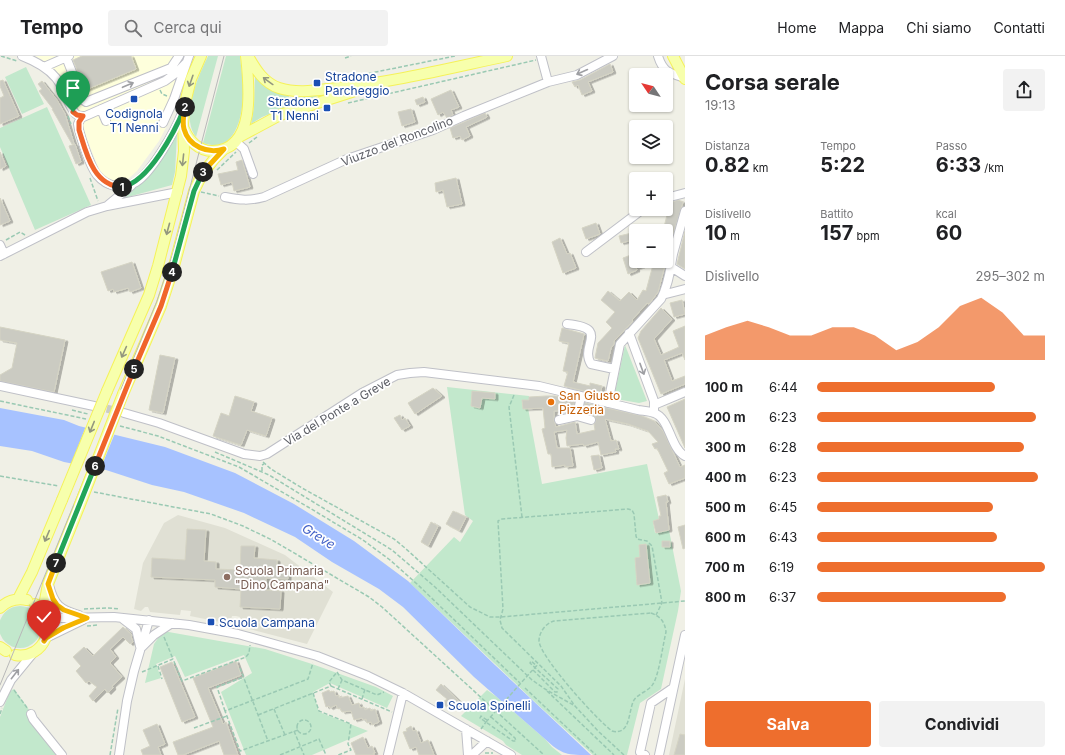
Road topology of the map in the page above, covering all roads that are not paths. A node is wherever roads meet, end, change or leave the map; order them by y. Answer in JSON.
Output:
{"nodes":[{"id":1,"x":201,"y":56,"type":"edge"},
{"id":2,"x":247,"y":56,"type":"edge"},
{"id":3,"x":507,"y":56,"type":"edge"},
{"id":4,"x":613,"y":56,"type":"edge"},
{"id":5,"x":658,"y":56,"type":"edge"},
{"id":6,"x":673,"y":56,"type":"edge"},
{"id":7,"x":67,"y":57,"type":"edge"},
{"id":8,"x":542,"y":57,"type":"edge"},
{"id":9,"x":21,"y":59,"type":"edge"},
{"id":10,"x":177,"y":59,"type":"edge"},
{"id":11,"x":188,"y":59,"type":"edge"},
{"id":12,"x":44,"y":67,"type":"junction"},
{"id":13,"x":180,"y":70,"type":"junction"},
{"id":14,"x":685,"y":78,"type":"edge"},
{"id":15,"x":548,"y":82,"type":"junction"},
{"id":16,"x":374,"y":84,"type":"junction"},
{"id":17,"x":106,"y":94,"type":"junction"},
{"id":18,"x":110,"y":105,"type":"junction"},
{"id":19,"x":185,"y":107,"type":"junction"},
{"id":20,"x":101,"y":109,"type":"junction"},
{"id":21,"x":83,"y":116,"type":"junction"},
{"id":22,"x":106,"y":121,"type":"dead end"},
{"id":23,"x":163,"y":123,"type":"dead end"},
{"id":24,"x":183,"y":128,"type":"junction"},
{"id":25,"x":239,"y":142,"type":"junction"},
{"id":26,"x":224,"y":149,"type":"junction"},
{"id":27,"x":253,"y":174,"type":"dead end"},
{"id":28,"x":136,"y":182,"type":"junction"},
{"id":29,"x":178,"y":192,"type":"junction"},
{"id":30,"x":685,"y":193,"type":"edge"},
{"id":31,"x":673,"y":196,"type":"edge"},
{"id":32,"x":225,"y":197,"type":"road end"},
{"id":33,"x":107,"y":206,"type":"junction"},
{"id":34,"x":685,"y":211,"type":"edge"},
{"id":35,"x":634,"y":216,"type":"edge"},
{"id":36,"x":0,"y":246,"type":"edge"},
{"id":37,"x":586,"y":252,"type":"dead end"},
{"id":38,"x":673,"y":254,"type":"edge"},
{"id":39,"x":2,"y":255,"type":"edge"},
{"id":40,"x":671,"y":268,"type":"edge"},
{"id":41,"x":673,"y":268,"type":"edge"},
{"id":42,"x":685,"y":276,"type":"edge"},
{"id":43,"x":685,"y":289,"type":"edge"},
{"id":44,"x":662,"y":296,"type":"junction"},
{"id":45,"x":567,"y":324,"type":"dead end"},
{"id":46,"x":629,"y":333,"type":"junction"},
{"id":47,"x":614,"y":369,"type":"junction"},
{"id":48,"x":0,"y":386,"type":"edge"},
{"id":49,"x":685,"y":392,"type":"edge"},
{"id":50,"x":581,"y":396,"type":"junction"},
{"id":51,"x":608,"y":403,"type":"junction"},
{"id":52,"x":94,"y":406,"type":"tunnel mouth"},
{"id":53,"x":654,"y":409,"type":"junction"},
{"id":54,"x":124,"y":413,"type":"tunnel mouth"},
{"id":55,"x":577,"y":416,"type":"junction"},
{"id":56,"x":559,"y":420,"type":"dead end"},
{"id":57,"x":591,"y":420,"type":"dead end"},
{"id":58,"x":685,"y":456,"type":"edge"},
{"id":59,"x":48,"y":584,"type":"junction"},
{"id":60,"x":27,"y":601,"type":"junction"},
{"id":61,"x":1,"y":605,"type":"edge"},
{"id":62,"x":44,"y":611,"type":"junction"},
{"id":63,"x":87,"y":618,"type":"junction"},
{"id":64,"x":123,"y":618,"type":"junction"},
{"id":65,"x":149,"y":620,"type":"junction"},
{"id":66,"x":172,"y":623,"type":"junction"},
{"id":67,"x":685,"y":635,"type":"edge"},
{"id":68,"x":46,"y":638,"type":"junction"},
{"id":69,"x":35,"y":650,"type":"junction"},
{"id":70,"x":141,"y":650,"type":"junction"},
{"id":71,"x":7,"y":651,"type":"edge"},
{"id":72,"x":673,"y":688,"type":"junction"},
{"id":73,"x":403,"y":693,"type":"junction"},
{"id":74,"x":0,"y":702,"type":"edge"},
{"id":75,"x":32,"y":714,"type":"road end"},
{"id":76,"x":466,"y":729,"type":"junction"},
{"id":77,"x":487,"y":741,"type":"junction"},
{"id":78,"x":62,"y":755,"type":"edge"},
{"id":79,"x":119,"y":755,"type":"edge"},
{"id":80,"x":388,"y":755,"type":"edge"},
{"id":81,"x":468,"y":755,"type":"edge"},
{"id":82,"x":472,"y":755,"type":"edge"},
{"id":83,"x":510,"y":755,"type":"edge"},
{"id":84,"x":645,"y":755,"type":"edge"},
{"id":85,"x":659,"y":755,"type":"edge"}],
"edges":[{"from":1,"to":19,"type":"main road","one_way":true},
{"from":16,"to":2,"type":"main road","one_way":true},
{"from":2,"to":25,"type":"main road"},
{"from":3,"to":16,"type":"main road"},
{"from":4,"to":15,"type":"street","name":"Viuzzo del Roncolino","one_way":true},
{"from":5,"to":14,"type":"street"},
{"from":6,"to":14,"type":"main road"},
{"from":7,"to":12,"type":"street"},
{"from":7,"to":17,"type":"street"},
{"from":8,"to":15,"type":"street"},
{"from":9,"to":12,"type":"street"},
{"from":10,"to":13,"type":"street"},
{"from":17,"to":10,"type":"street","one_way":true},
{"from":11,"to":13,"type":"street"},
{"from":11,"to":23,"type":"street"},
{"from":12,"to":21,"type":"street"},
{"from":13,"to":18,"type":"street"},
{"from":15,"to":32,"type":"street","name":"Viuzzo del Roncolino"},
{"from":16,"to":25,"type":"main road"},
{"from":17,"to":18,"type":"street"},
{"from":18,"to":20,"type":"street"},
{"from":19,"to":24,"type":"main road"},
{"from":19,"to":28,"type":"street"},
{"from":20,"to":21,"type":"street"},
{"from":20,"to":22,"type":"street"},
{"from":21,"to":28,"type":"street"},
{"from":24,"to":26,"type":"main road"},
{"from":24,"to":29,"type":"main road","one_way":true},
{"from":25,"to":26,"type":"main road"},
{"from":25,"to":27,"type":"street"},
{"from":26,"to":59,"type":"main road","bridge":true},
{"from":28,"to":33,"type":"street"},
{"from":29,"to":33,"type":"street"},
{"from":29,"to":60,"type":"main road","one_way":true,"bridge":true},
{"from":30,"to":31,"type":"street"},
{"from":33,"to":39,"type":"street"},
{"from":34,"to":38,"type":"street"},
{"from":35,"to":37,"type":"street"},
{"from":36,"to":39,"type":"street"},
{"from":40,"to":44,"type":"street"},
{"from":41,"to":42,"type":"street"},
{"from":43,"to":44,"type":"street"},
{"from":44,"to":46,"type":"street"},
{"from":45,"to":47,"type":"street"},
{"from":46,"to":47,"type":"street"},
{"from":46,"to":53,"type":"street","one_way":true},
{"from":47,"to":51,"type":"street"},
{"from":48,"to":52,"type":"street"},
{"from":49,"to":53,"type":"street"},
{"from":50,"to":51,"type":"street","name":"Via del Ponte a Greve"},
{"from":50,"to":54,"type":"street","name":"Via del Ponte a Greve"},
{"from":50,"to":55,"type":"street"},
{"from":51,"to":53,"type":"street","name":"Via del Ponte a Greve"},
{"from":53,"to":58,"type":"street"},
{"from":55,"to":56,"type":"street"},
{"from":55,"to":57,"type":"street"},
{"from":59,"to":62,"type":"main road"},
{"from":59,"to":63,"type":"street"},
{"from":60,"to":61,"type":"main road"},
{"from":60,"to":62,"type":"main road"},
{"from":62,"to":63,"type":"street"},
{"from":62,"to":68,"type":"main road"},
{"from":63,"to":64,"type":"street"},
{"from":63,"to":68,"type":"street"},
{"from":64,"to":65,"type":"street"},
{"from":64,"to":70,"type":"street"},
{"from":65,"to":66,"type":"street"},
{"from":65,"to":70,"type":"street"},
{"from":66,"to":70,"type":"street"},
{"from":66,"to":73,"type":"street"},
{"from":67,"to":72,"type":"street"},
{"from":68,"to":69,"type":"main road"},
{"from":69,"to":71,"type":"main road"},
{"from":74,"to":69,"type":"street","one_way":true},
{"from":70,"to":79,"type":"street"},
{"from":72,"to":84,"type":"street"},
{"from":72,"to":85,"type":"street"},
{"from":73,"to":76,"type":"street"},
{"from":73,"to":80,"type":"street"},
{"from":75,"to":78,"type":"street"},
{"from":76,"to":77,"type":"street"},
{"from":76,"to":81,"type":"street"},
{"from":77,"to":82,"type":"street"},
{"from":77,"to":83,"type":"street"}]}
